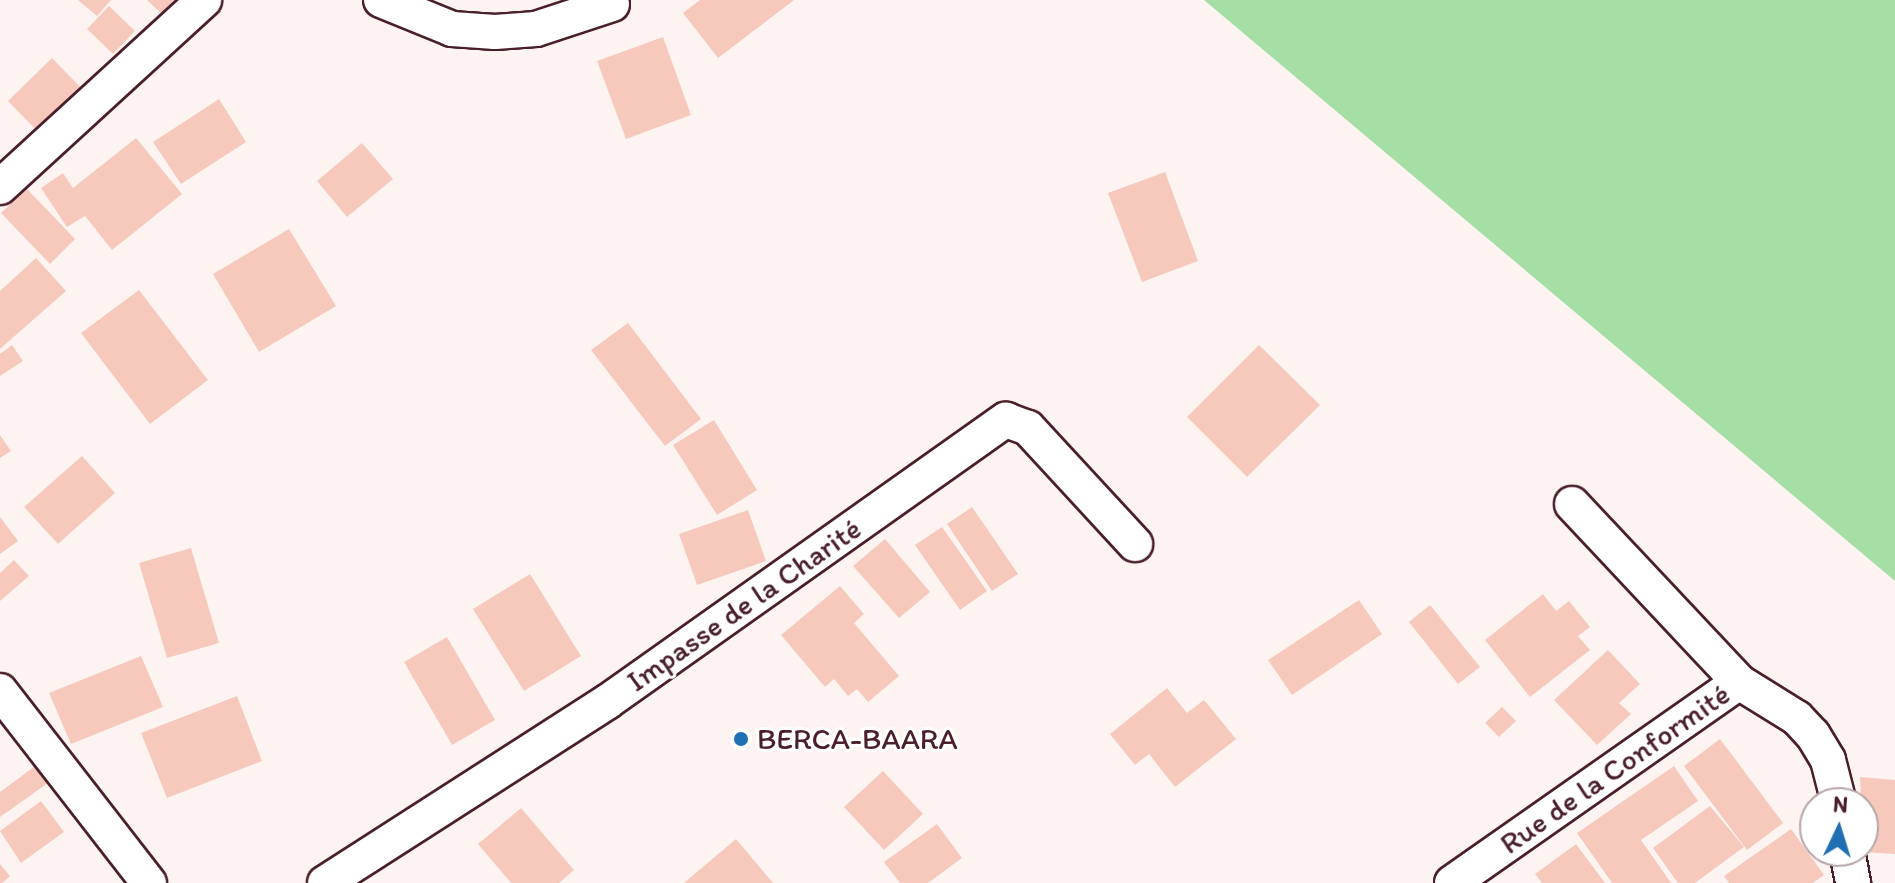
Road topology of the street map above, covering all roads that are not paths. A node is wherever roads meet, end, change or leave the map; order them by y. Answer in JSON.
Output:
{"nodes":[{"id":1,"x":204,"y":0,"type":"edge"},
{"id":2,"x":381,"y":0,"type":"edge"},
{"id":3,"x":612,"y":4,"type":"dead end"},
{"id":4,"x":0,"y":187,"type":"edge"},
{"id":5,"x":1572,"y":504,"type":"dead end"},
{"id":6,"x":1135,"y":544,"type":"dead end"},
{"id":7,"x":1739,"y":682,"type":"junction"},
{"id":8,"x":0,"y":691,"type":"edge"},
{"id":9,"x":1835,"y":787,"type":"edge"},
{"id":10,"x":149,"y":883,"type":"edge"},
{"id":11,"x":325,"y":883,"type":"edge"},
{"id":12,"x":1452,"y":883,"type":"edge"}],
"edges":[{"from":1,"to":4,"type":"street"},
{"from":2,"to":3,"type":"street"},
{"from":5,"to":7,"type":"street"},
{"from":6,"to":11,"type":"street","name":"Impasse de la Charité"},
{"from":7,"to":9,"type":"street"},
{"from":7,"to":12,"type":"street","name":"Rue de la Conformité"},
{"from":8,"to":10,"type":"street"}]}
